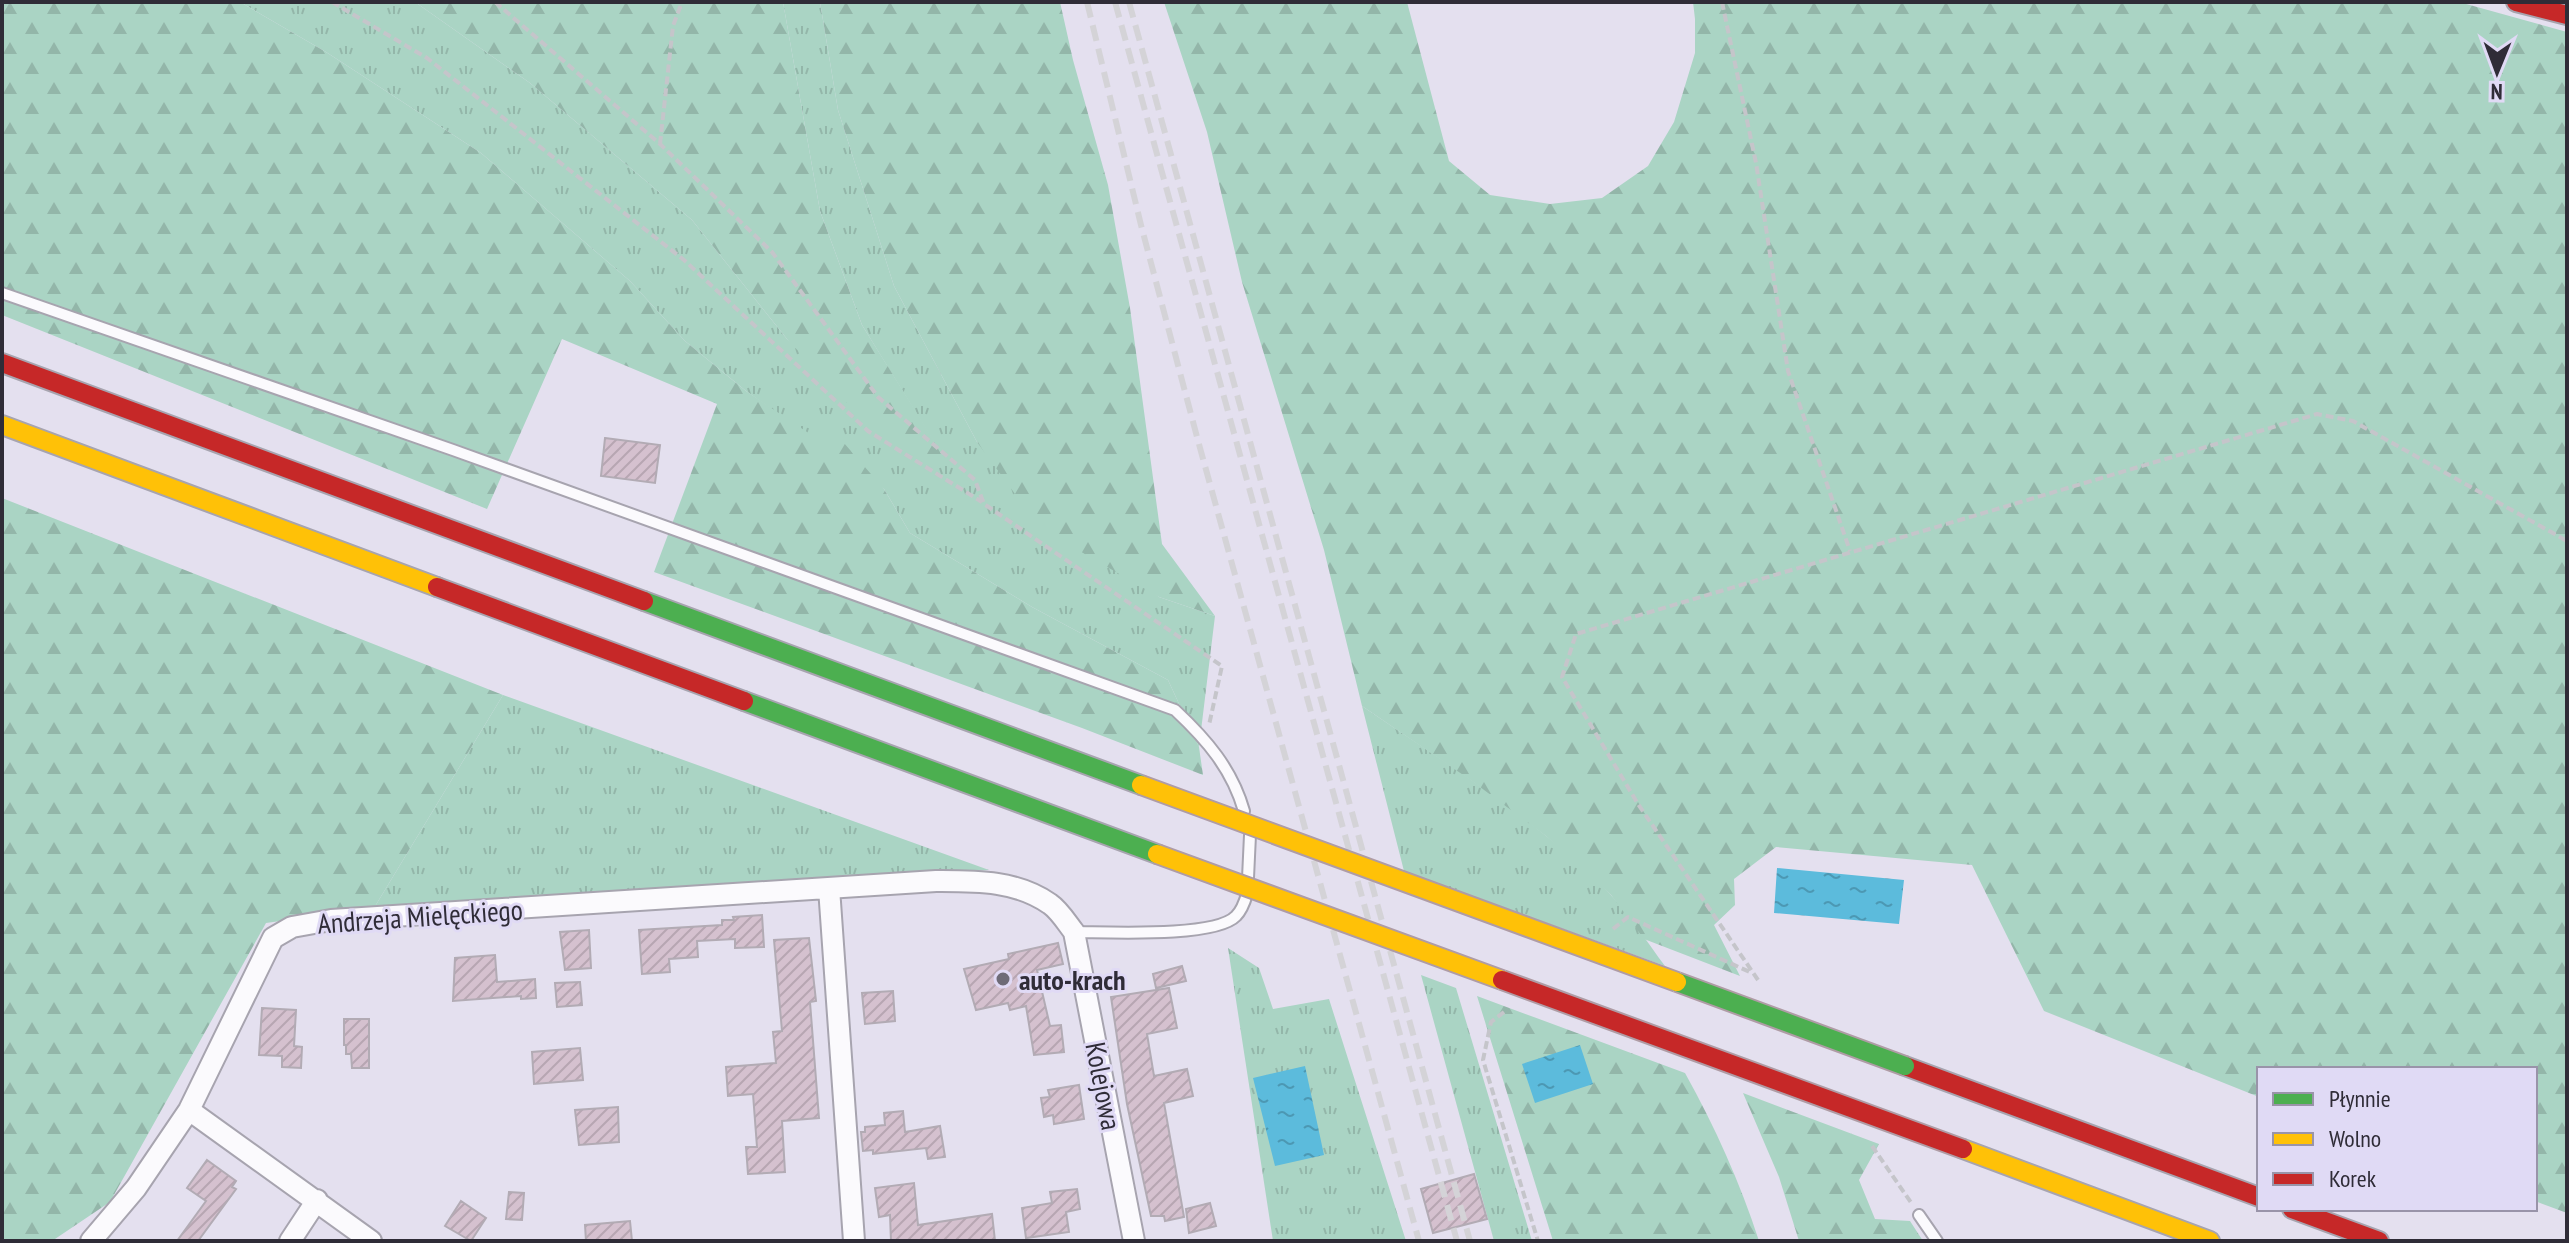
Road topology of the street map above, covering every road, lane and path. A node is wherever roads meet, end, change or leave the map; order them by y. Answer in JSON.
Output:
{"nodes":[{"id":1,"x":332,"y":2,"type":"edge"},
{"id":2,"x":495,"y":2,"type":"edge"},
{"id":3,"x":682,"y":2,"type":"edge"},
{"id":4,"x":1722,"y":2,"type":"edge"},
{"id":5,"x":2516,"y":2,"type":"edge"},
{"id":6,"x":2567,"y":15,"type":"edge"},
{"id":7,"x":660,"y":144,"type":"junction"},
{"id":8,"x":2,"y":293,"type":"edge"},
{"id":9,"x":2,"y":363,"type":"edge"},
{"id":10,"x":2,"y":425,"type":"edge"},
{"id":11,"x":984,"y":504,"type":"junction"},
{"id":12,"x":2567,"y":541,"type":"edge"},
{"id":13,"x":1850,"y":552,"type":"junction"},
{"id":14,"x":1206,"y":739,"type":"junction"},
{"id":15,"x":829,"y":888,"type":"junction"},
{"id":16,"x":1074,"y":932,"type":"junction"},
{"id":17,"x":1754,"y":974,"type":"dead end"},
{"id":18,"x":1491,"y":1022,"type":"dead end"},
{"id":19,"x":189,"y":1110,"type":"junction"},
{"id":20,"x":2257,"y":1196,"type":"edge"},
{"id":21,"x":317,"y":1200,"type":"junction"},
{"id":22,"x":2297,"y":1211,"type":"edge"},
{"id":23,"x":1919,"y":1215,"type":"dead end"},
{"id":24,"x":91,"y":1241,"type":"edge"},
{"id":25,"x":290,"y":1241,"type":"edge"},
{"id":26,"x":371,"y":1241,"type":"edge"},
{"id":27,"x":854,"y":1241,"type":"edge"},
{"id":28,"x":1134,"y":1241,"type":"edge"},
{"id":29,"x":1538,"y":1241,"type":"edge"},
{"id":30,"x":1937,"y":1241,"type":"edge"},
{"id":31,"x":2210,"y":1241,"type":"edge"},
{"id":32,"x":2379,"y":1241,"type":"edge"}],
"edges":[{"from":1,"to":11,"type":"path"},
{"from":2,"to":7,"type":"path"},
{"from":3,"to":7,"type":"path"},
{"from":4,"to":13,"type":"path"},
{"from":5,"to":6,"type":"main road"},
{"from":7,"to":11,"type":"path"},
{"from":8,"to":14,"type":"lane"},
{"from":9,"to":20,"type":"main road","bridge":true},
{"from":10,"to":31,"type":"main road","bridge":true},
{"from":11,"to":14,"type":"path"},
{"from":12,"to":13,"type":"path"},
{"from":13,"to":17,"type":"path"},
{"from":14,"to":16,"type":"lane"},
{"from":15,"to":16,"type":"street","name":"Andrzeja Mielęckiego"},
{"from":15,"to":19,"type":"street","name":"Andrzeja Mielęckiego"},
{"from":15,"to":27,"type":"street"},
{"from":16,"to":28,"type":"street","name":"Kolejowa"},
{"from":18,"to":29,"type":"path"},
{"from":19,"to":21,"type":"street"},
{"from":19,"to":24,"type":"street","name":"Andrzeja Mielęckiego"},
{"from":21,"to":25,"type":"street"},
{"from":21,"to":26,"type":"street"},
{"from":22,"to":32,"type":"main road"},
{"from":23,"to":30,"type":"lane"}]}
